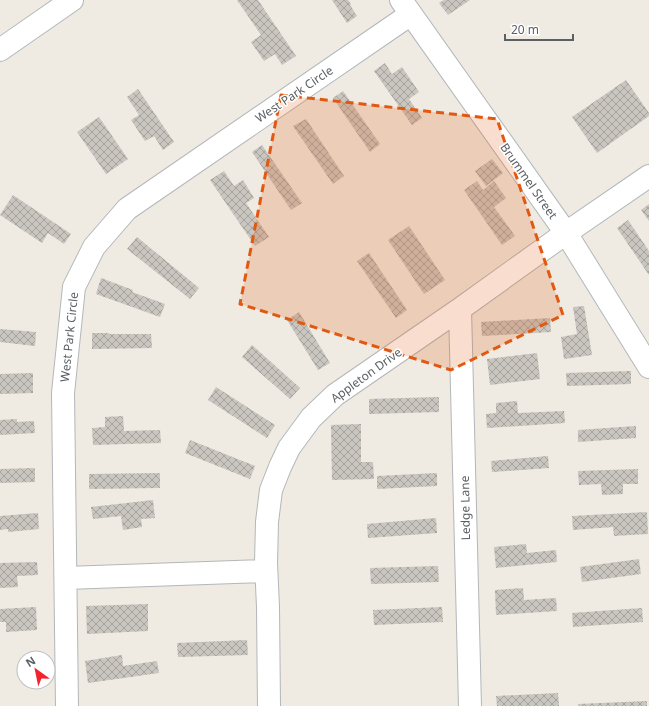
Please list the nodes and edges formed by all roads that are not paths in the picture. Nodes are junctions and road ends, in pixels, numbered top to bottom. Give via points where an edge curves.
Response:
1 (72, 0) edge
2 (406, 7) edge
3 (0, 50) edge
4 (649, 176) edge
5 (566, 233) junction
6 (460, 309) junction
7 (649, 367) edge
8 (266, 571) junction
9 (66, 578) junction
10 (67, 706) edge
11 (269, 706) edge
12 (470, 706) edge

1 - 3 street
2 - 5 street, Brummel Street
2 - 9 street, West Park Circle via 127,210 94,247 74,288 63,393
4 - 5 street, Appleton Drive
5 - 6 street, Appleton Drive
5 - 7 street, Brummel Street
6 - 8 street, Appleton Drive via 335,395 311,418 290,448 271,490 267,522
6 - 12 street, Ledge Lane
8 - 9 street
8 - 11 street, Appleton Drive
9 - 10 street, West Park Circle

